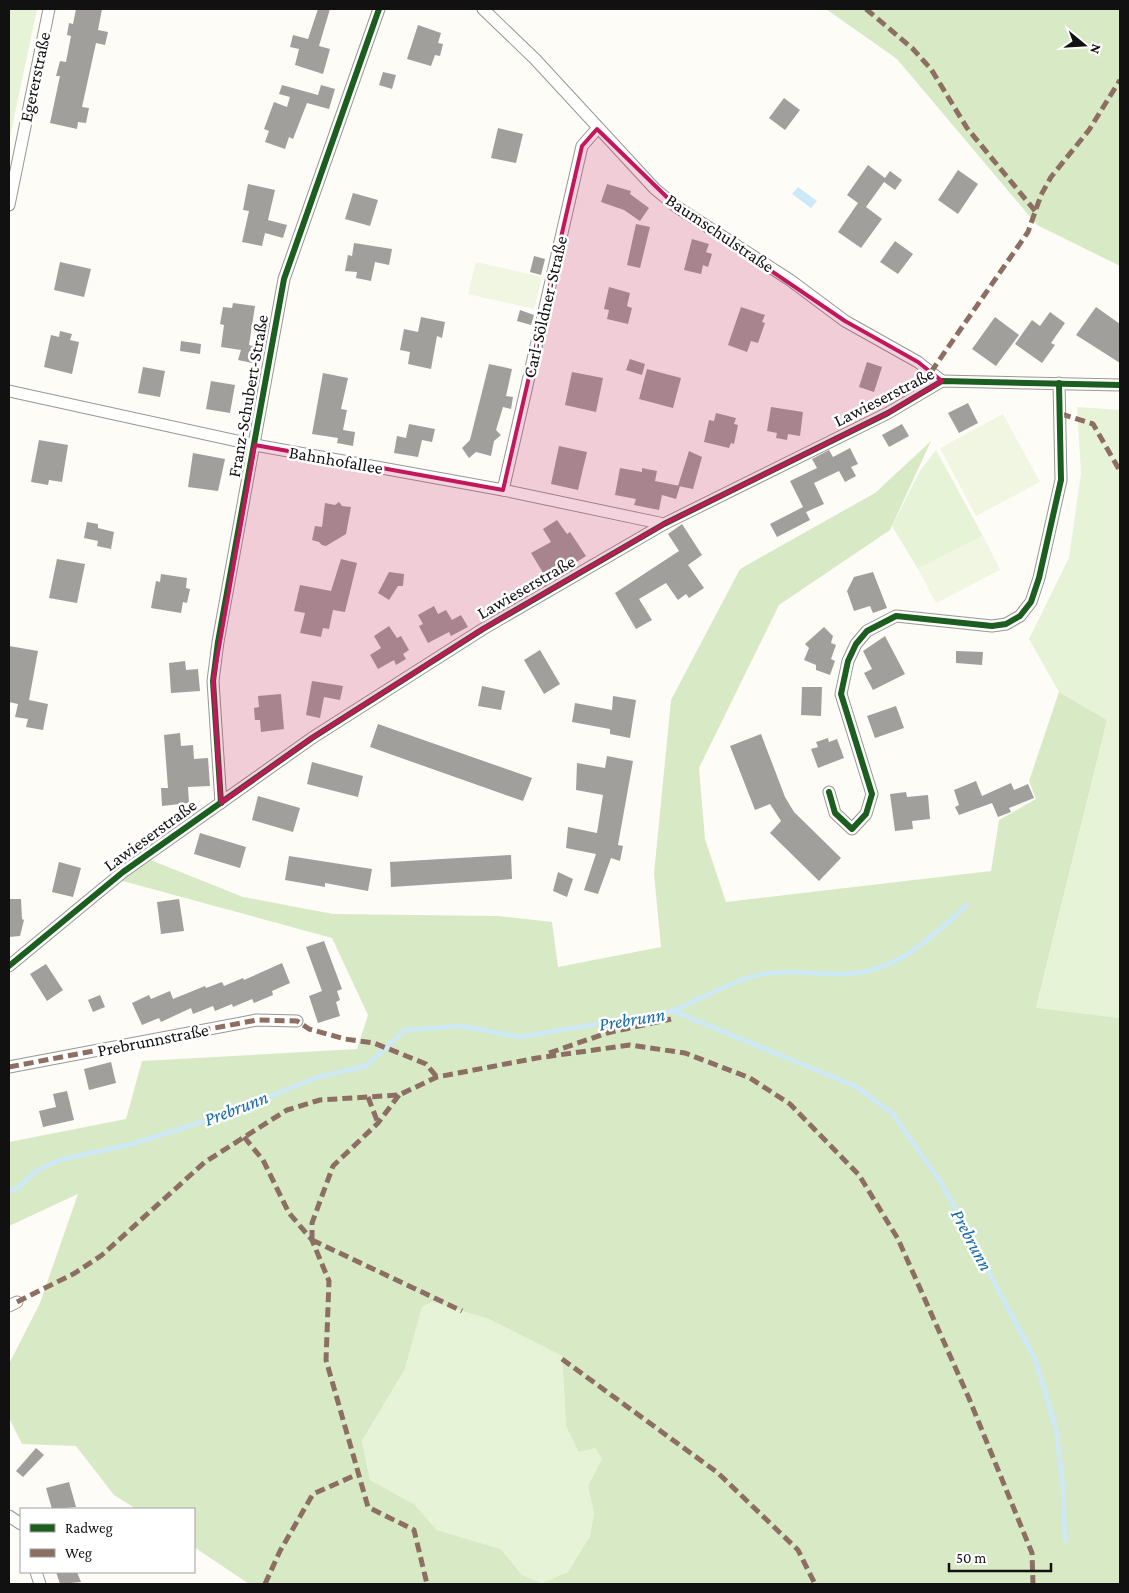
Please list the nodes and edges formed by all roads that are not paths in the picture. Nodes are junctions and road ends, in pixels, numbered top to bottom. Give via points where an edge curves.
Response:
1 (49, 9) edge
2 (379, 9) edge
3 (483, 9) edge
4 (597, 128) junction
5 (9, 205) edge
6 (942, 381) junction
7 (1059, 383) junction
8 (1120, 385) edge
9 (9, 391) edge
10 (255, 445) junction
11 (503, 490) junction
12 (664, 524) junction
13 (829, 792) dead end
14 (221, 803) junction
15 (9, 966) edge
16 (297, 1021) dead end
17 (9, 1067) edge
18 (9, 1516) edge
19 (20, 1523) edge

1 - 5 street, Egererstraße
2 - 10 street, Franz-Schubert-Straße via 284,279
3 - 4 street, Baumschulstraße via 535,59
4 - 6 street, Baumschulstraße via 655,189 677,207 790,280 845,321 918,362
4 - 11 street, Carl-Söldner-Straße via 582,146
6 - 7 street, Lawieserstraße
6 - 12 street, Lawieserstraße via 888,413
7 - 8 street, Lawieserstraße
7 - 13 street via 1061,480 1031,602 1020,616 1006,624 992,626 896,616 867,631 848,661 842,694 872,794 866,814 852,829 836,813
9 - 10 street, Bahnhofallee
10 - 11 street, Bahnhofallee
10 - 14 street, Franz-Schubert-Straße via 213,681
11 - 12 street, Bahnhofallee
12 - 14 street, Lawieserstraße via 483,629 312,738
14 - 15 street, Lawieserstraße via 123,872
16 - 17 street, Prebrunnstraße via 257,1020
18 - 19 street

